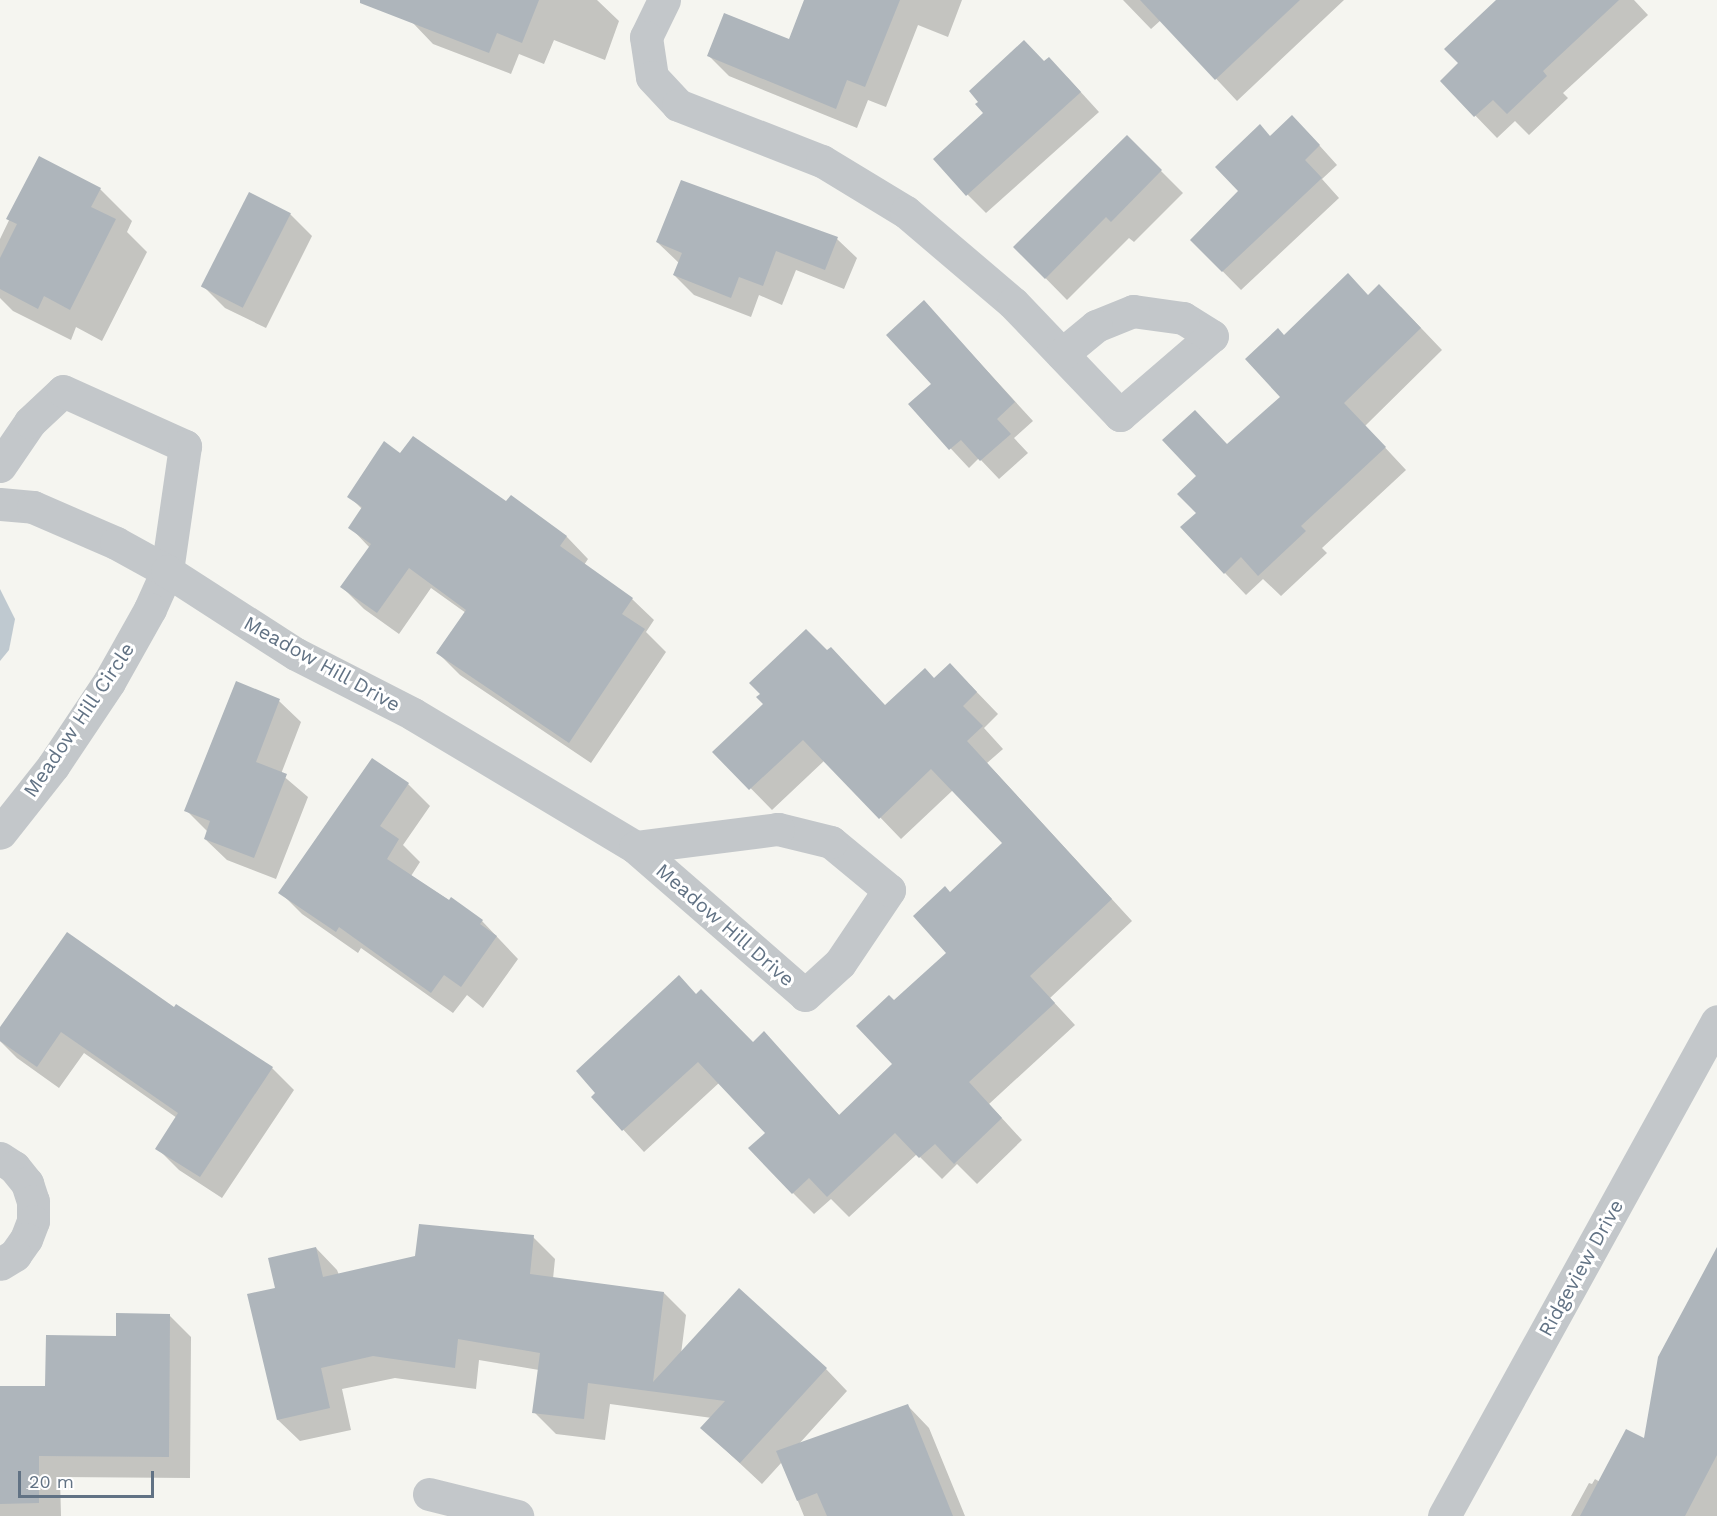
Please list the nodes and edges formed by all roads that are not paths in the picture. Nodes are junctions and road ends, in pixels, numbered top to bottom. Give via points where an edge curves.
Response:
1 (664, 0) edge
2 (1062, 354) dead end
3 (0, 466) edge
4 (0, 504) edge
5 (167, 571) junction
6 (0, 833) edge
7 (635, 847) junction
8 (1717, 1021) edge
9 (0, 1158) edge
10 (0, 1264) edge
11 (429, 1494) dead end
12 (517, 1516) edge
13 (1444, 1516) edge

1 - 2 street via 646,37 652,77 678,105 822,161 906,212 1013,303
3 - 5 street, Meadow Hill Circle via 30,422 63,391 185,446
4 - 5 street, Meadow Hill Drive via 33,507 116,543
5 - 6 street, Meadow Hill Circle via 109,682 53,766
5 - 7 street, Meadow Hill Drive via 296,654 413,714
7 - 7 street, Meadow Hill Drive via 805,995 840,963 889,890 831,842 778,829
8 - 13 street, Ridgeview Drive
9 - 10 street via 27,1183 33,1221 27,1239 15,1255
11 - 12 street

